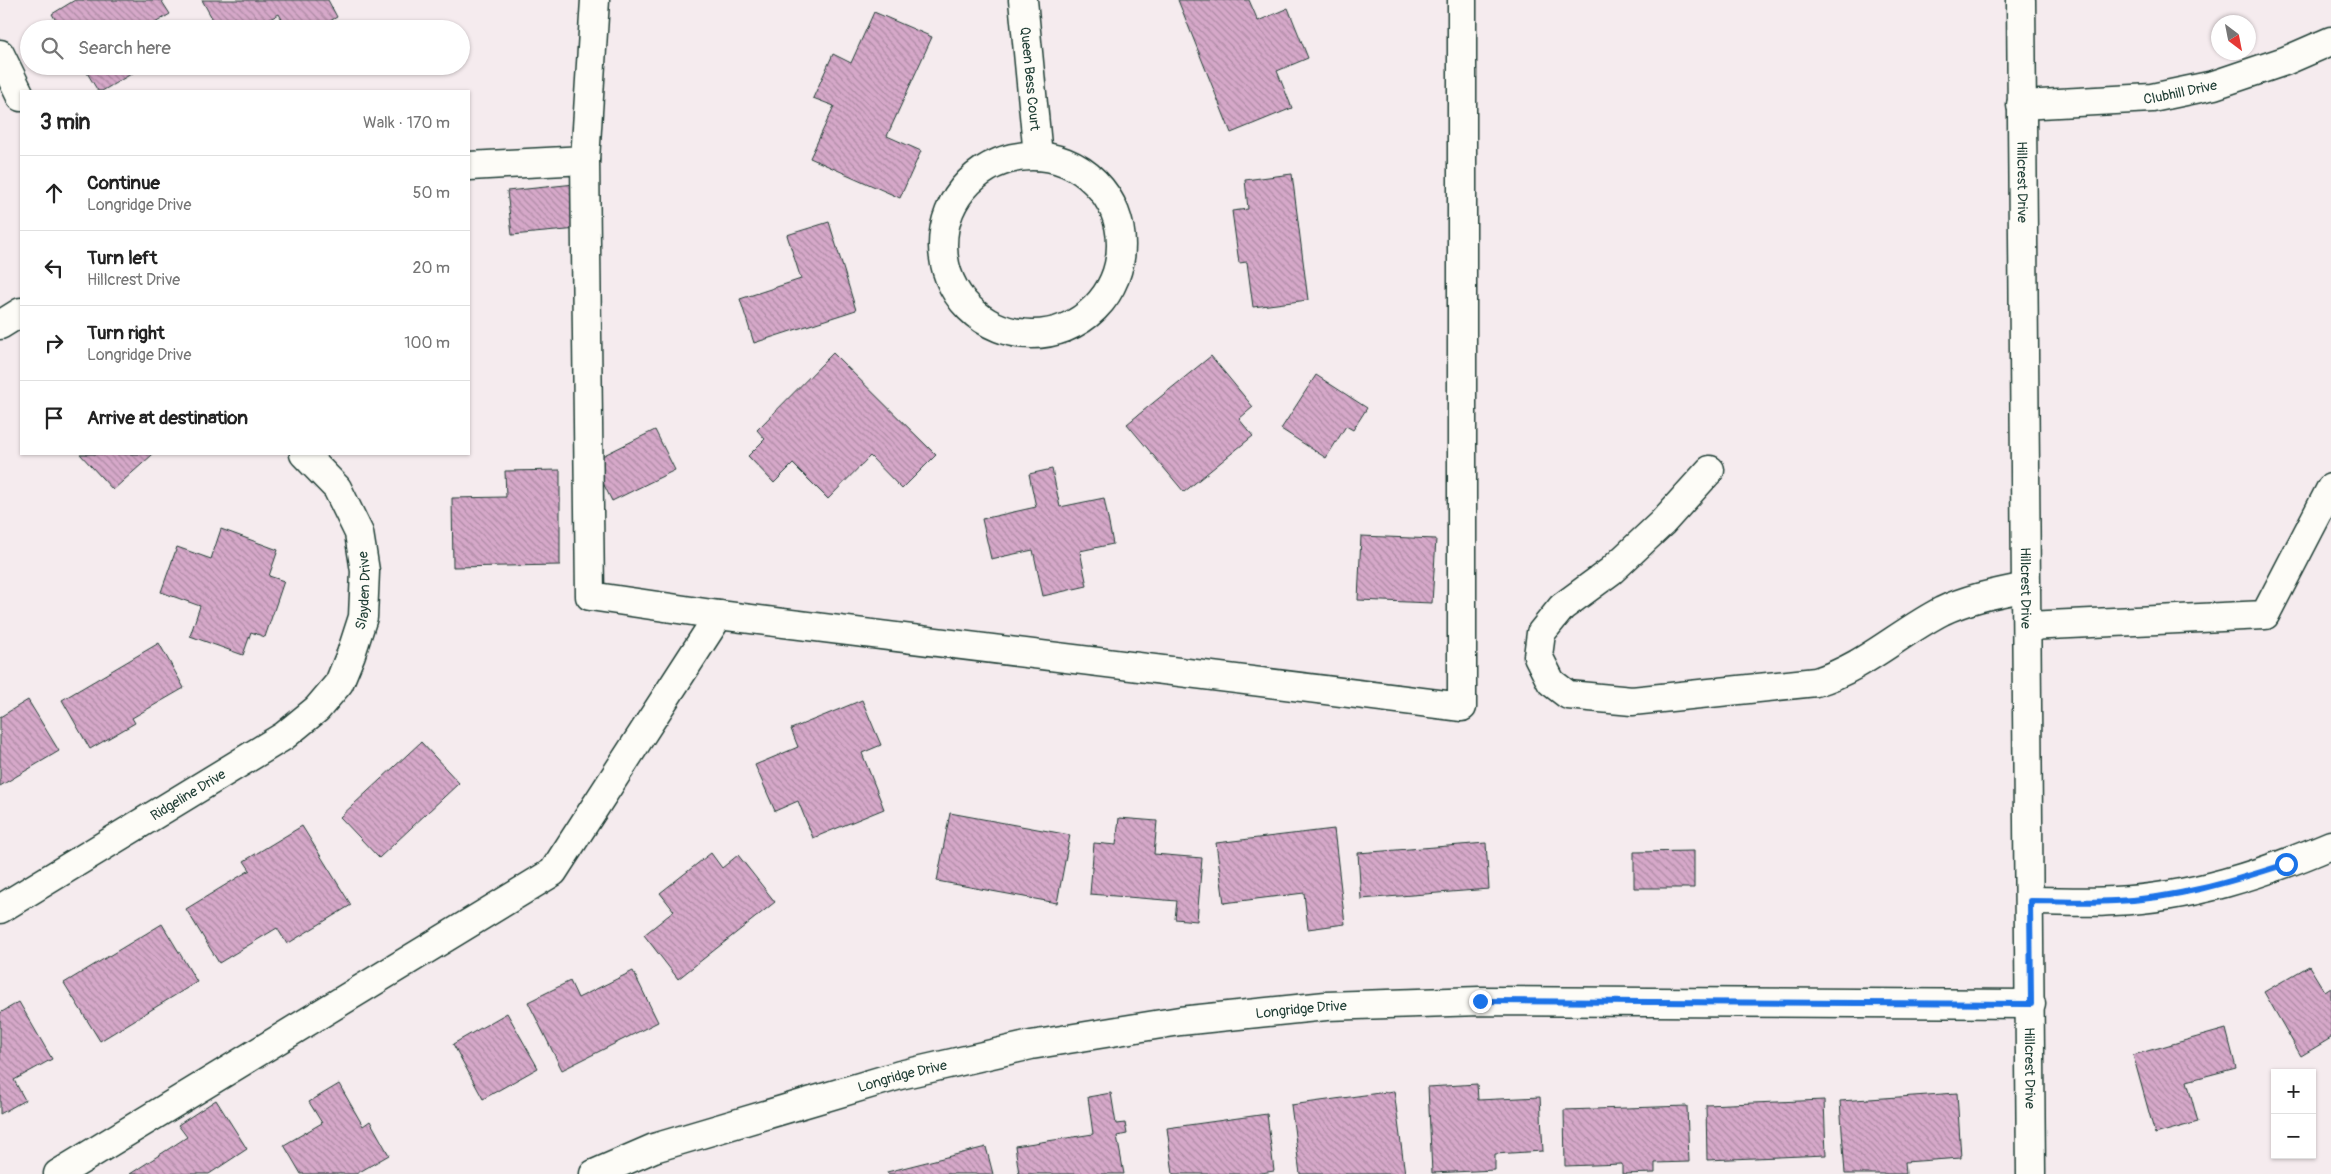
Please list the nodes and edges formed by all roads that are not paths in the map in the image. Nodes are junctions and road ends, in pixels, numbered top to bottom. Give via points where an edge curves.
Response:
1 (595, 0) edge
2 (1023, 0) edge
3 (1462, 0) edge
4 (2021, 0) edge
5 (2331, 41) edge
6 (0, 54) edge
7 (20, 96) edge
8 (2021, 105) junction
9 (1038, 156) junction
10 (585, 160) junction
11 (470, 166) edge
12 (20, 313) edge
13 (0, 325) edge
14 (305, 455) edge
15 (1710, 470) dead end
16 (2331, 488) edge
17 (2026, 587) junction
18 (719, 615) junction
19 (2027, 626) junction
20 (352, 654) joint
21 (2331, 845) edge
22 (2030, 901) junction
23 (0, 909) edge
24 (2031, 1004) junction
25 (58, 1174) edge
26 (594, 1174) edge
27 (2032, 1174) edge

1 - 10 street
2 - 9 street, Queen Bess Court
3 - 18 street via 1462,707
4 - 8 street, Hillcrest Drive
5 - 8 street, Clubhill Drive via 2285,61 2214,85 2161,96
6 - 7 street
8 - 17 street, Hillcrest Drive
9 - 9 street via 1017,156 994,163 970,181 958,193 944,227 942,257 957,294 974,314 998,328 1021,334 1056,331 1089,314 1116,278 1119,262 1120,230 1108,196 1093,180 1069,163
10 - 11 street
10 - 18 street via 590,596
12 - 13 street
14 - 20 street, Slayden Drive via 337,488 359,533 365,571 363,617
15 - 17 street via 1662,523 1611,571 1562,607 1541,633 1538,656 1551,682 1568,695 1632,701 1816,682 1839,675 1941,612 1972,599
16 - 19 street via 2265,615
17 - 19 street, Hillcrest Drive
18 - 25 street via 553,872
19 - 22 street, Hillcrest Drive
20 - 23 street, Ridgeline Drive via 339,683 316,709 284,736
21 - 22 street via 2225,884 2163,896 2115,902
22 - 24 street, Hillcrest Drive
24 - 26 street, Longridge Drive via 1480,1001 1326,1006 1180,1021 1031,1046 900,1075 654,1148
24 - 27 street, Hillcrest Drive

